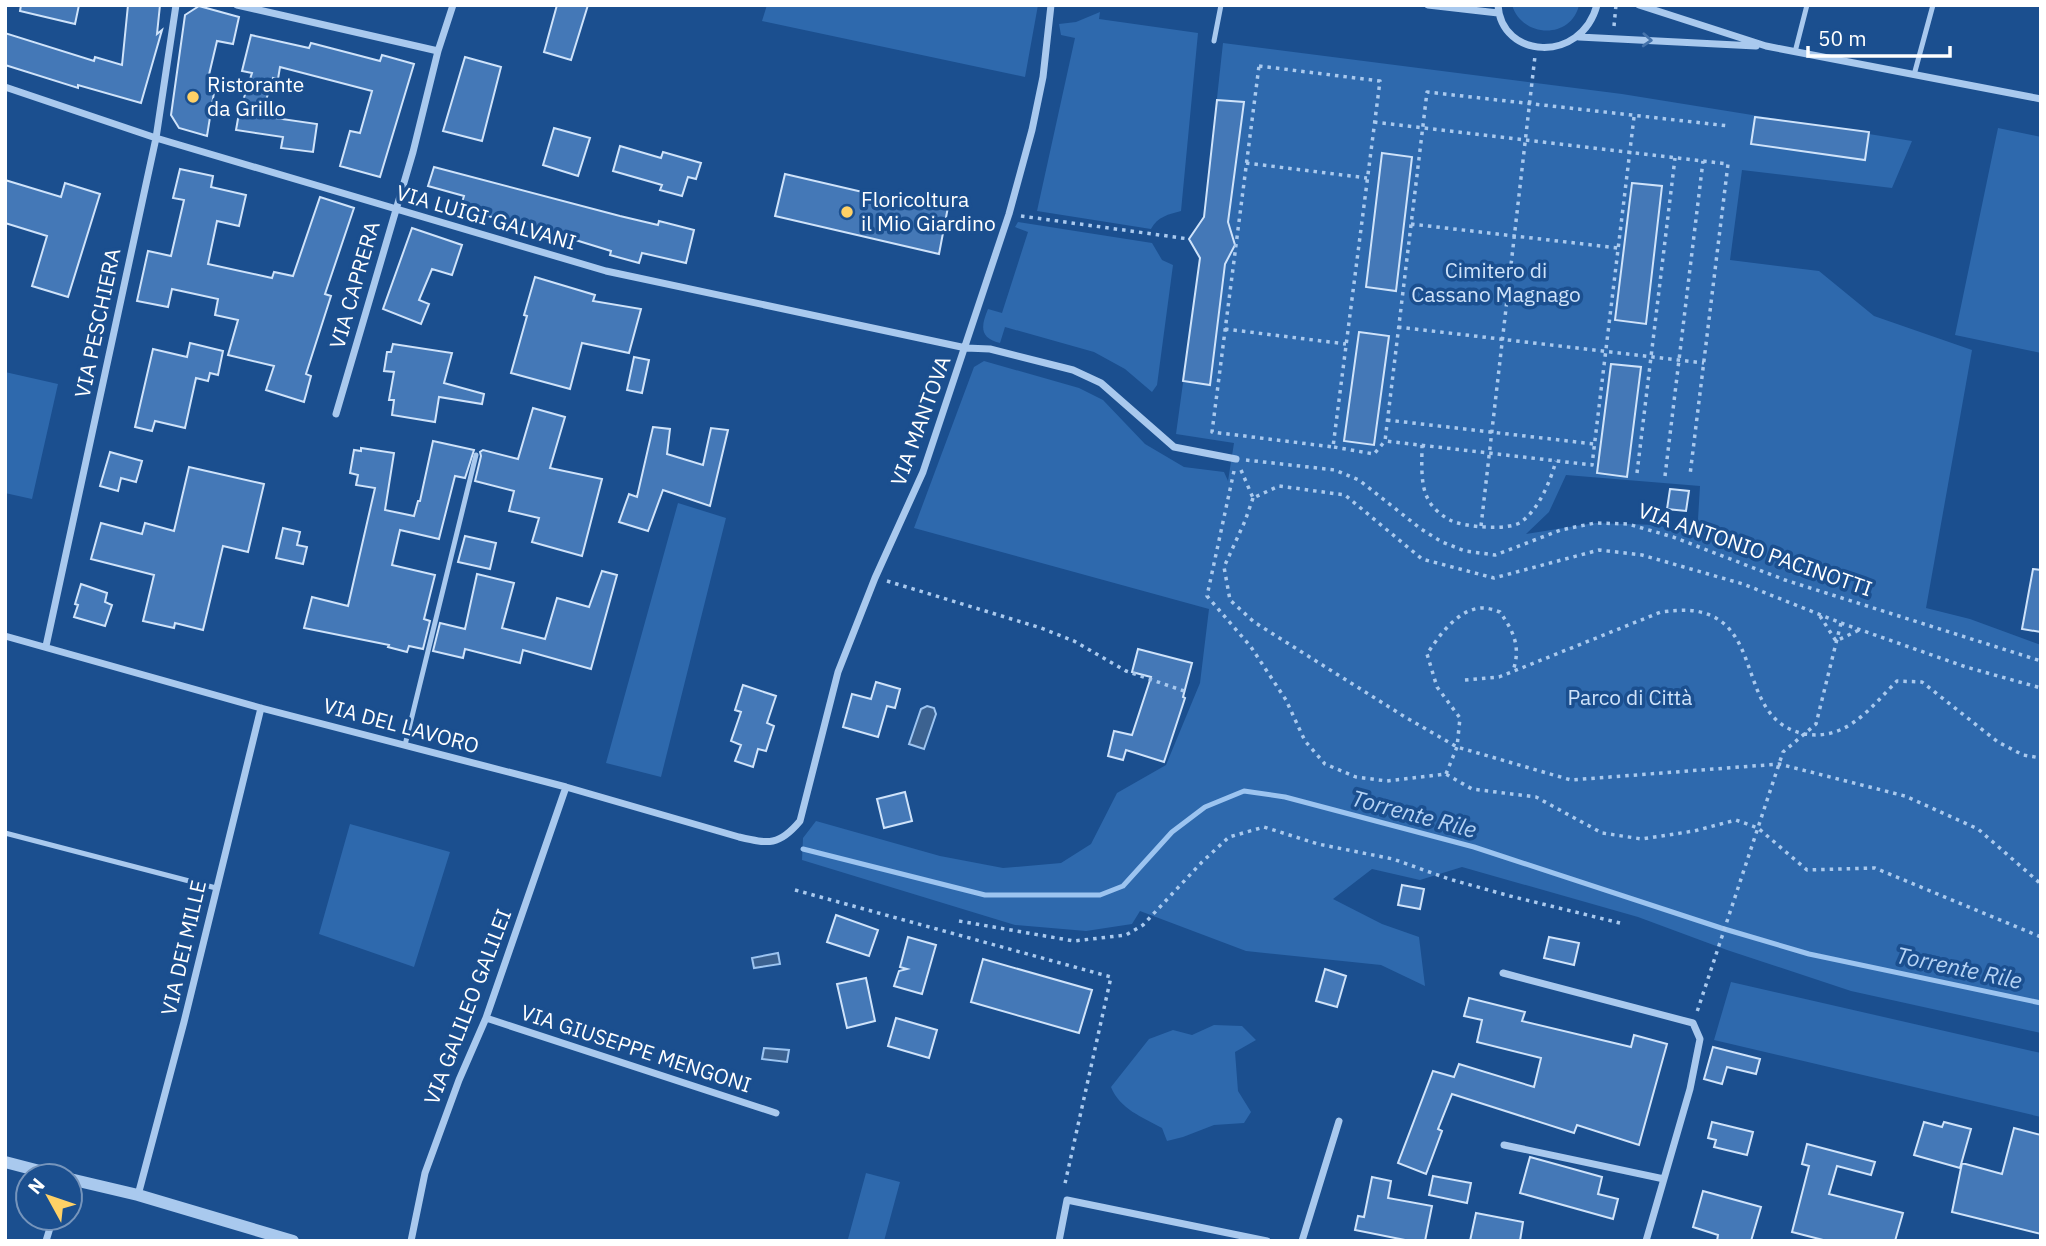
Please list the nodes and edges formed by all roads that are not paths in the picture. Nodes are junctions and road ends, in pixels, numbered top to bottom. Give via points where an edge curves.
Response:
1 (176, 5) edge
2 (237, 5) edge
3 (453, 5) edge
4 (1051, 5) edge
5 (1221, 5) edge
6 (1428, 5) edge
7 (1597, 5) edge
8 (1639, 5) edge
9 (1807, 5) edge
10 (1933, 5) edge
11 (1498, 9) edge
12 (1579, 37) junction
13 (1214, 41) dead end
14 (1766, 46) junction
15 (438, 51) junction
16 (1796, 52) junction
17 (1914, 75) junction
18 (5, 86) edge
19 (2041, 99) edge
20 (156, 138) junction
21 (396, 210) junction
22 (966, 348) junction
23 (336, 414) dead end
24 (476, 456) dead end
25 (1236, 459) road end
26 (5, 636) edge
27 (46, 646) junction
28 (261, 708) junction
29 (405, 745) junction
30 (566, 787) junction
31 (5, 832) edge
32 (788, 836) joint
33 (216, 888) junction
34 (1503, 973) dead end
35 (486, 1018) junction
36 (776, 1113) dead end
37 (1339, 1121) dead end
38 (1504, 1145) dead end
39 (1664, 1179) junction
40 (84, 1182) edge
41 (138, 1195) junction
42 (293, 1241) edge
43 (411, 1241) edge
44 (1059, 1241) edge
45 (1267, 1241) edge
46 (1302, 1241) edge
47 (1646, 1241) edge

1 - 20 street, VIA PESCHIERA
2 - 15 street
3 - 15 street, VIA CAPRERA
4 - 22 street, VIA MANTOVA via 1032,130
5 - 13 lane
6 - 11 street
7 - 12 street
8 - 14 street
9 - 16 lane
10 - 17 lane
11 - 12 street via 1504,25 1524,43 1550,48
12 -> 14 street
14 - 16 street
15 - 21 street, VIA CAPRERA
16 - 17 street
17 - 19 street
18 - 20 street, VIA LUIGI GALVANI
20 - 21 street, VIA LUIGI GALVANI
20 - 27 street, VIA PESCHIERA
21 - 22 street, VIA LUIGI GALVANI via 606,271
21 - 23 street, VIA CAPRERA
22 - 25 street via 990,349 1073,370 1101,383 1174,447
22 - 32 street, VIA MANTOVA via 923,472 838,672 800,821
24 - 29 lane
26 - 27 street, VIA DEL LAVORO
27 - 28 street, VIA DEL LAVORO
28 - 29 street, VIA DEL LAVORO
28 - 33 street, VIA DEI MILLE
29 - 30 street, VIA DEL LAVORO
30 - 32 street, VIA DEL LAVORO via 739,837 767,843
30 - 35 street, VIA GALILEO GALILEI
31 - 33 lane
33 - 41 street, VIA DEI MILLE
34 - 39 street via 1693,1023 1700,1039
35 - 36 street, VIA GIUSEPPE MENGONI
35 - 43 street, VIA GALILEO GALILEI via 425,1173
37 - 46 street
38 - 39 street
39 - 47 street
40 - 41 street
41 - 42 street
44 - 45 street via 1067,1200

